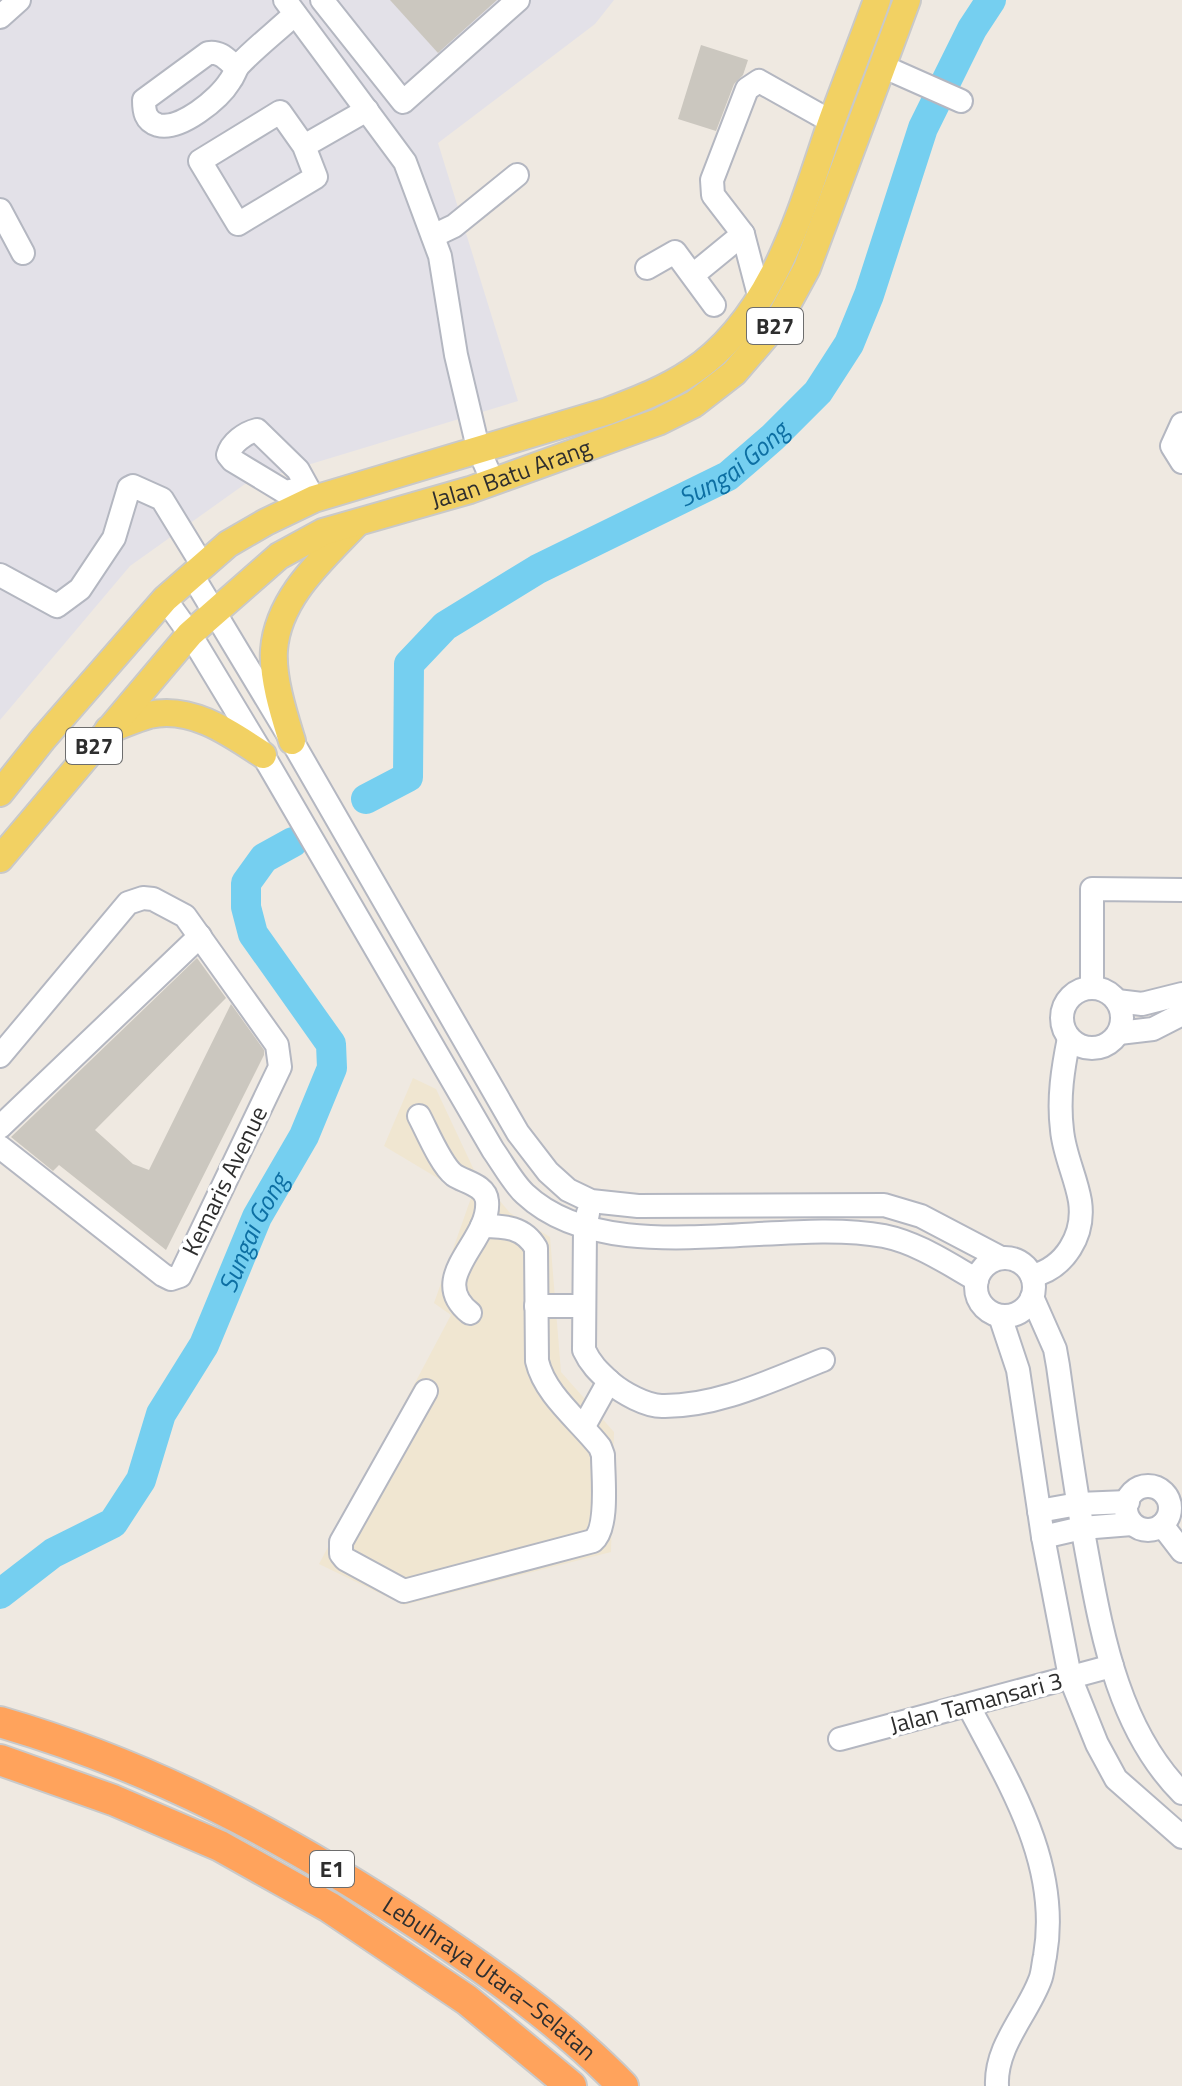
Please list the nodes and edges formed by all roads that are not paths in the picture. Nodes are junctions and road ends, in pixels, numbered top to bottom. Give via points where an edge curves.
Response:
1 (19, 0) edge
2 (322, 0) edge
3 (518, 0) edge
4 (877, 0) edge
5 (907, 0) edge
6 (290, 7) edge
7 (0, 17) edge
8 (882, 66) junction
9 (237, 68) dead end
10 (955, 98) dead end
11 (367, 110) junction
12 (832, 122) junction
13 (304, 146) junction
14 (517, 175) dead end
15 (0, 210) edge
16 (743, 234) junction
17 (433, 236) junction
18 (23, 253) dead end
19 (647, 268) dead end
20 (693, 275) junction
21 (760, 299) junction
22 (714, 305) dead end
23 (1182, 424) edge
24 (478, 448) junction
25 (1177, 454) edge
26 (493, 482) junction
27 (359, 520) junction
28 (197, 571) junction
29 (0, 575) edge
30 (165, 599) junction
31 (216, 612) junction
32 (190, 634) junction
33 (107, 730) junction
34 (292, 741) junction
35 (263, 755) junction
36 (0, 793) edge
37 (0, 859) edge
38 (1182, 890) edge
39 (200, 936) junction
40 (1092, 988) junction
41 (1182, 994) edge
42 (1117, 1001) junction
43 (1182, 1014) edge
44 (1119, 1033) junction
45 (1069, 1038) junction
46 (1095, 1049) junction
47 (0, 1056) edge
48 (1062, 1081) junction
49 (419, 1116) dead end
50 (0, 1127) edge
51 (0, 1147) edge
52 (591, 1201) junction
53 (482, 1226) junction
54 (585, 1228) junction
55 (1001, 1258) junction
56 (977, 1280) junction
57 (1032, 1286) junction
58 (536, 1306) junction
59 (583, 1306) junction
60 (470, 1313) dead end
61 (1000, 1316) junction
62 (823, 1360) dead end
63 (609, 1381) junction
64 (426, 1391) dead end
65 (584, 1426) junction
66 (1078, 1504) junction
67 (1039, 1511) junction
68 (1130, 1513) junction
69 (1171, 1522) edge
70 (1082, 1528) junction
71 (1043, 1537) junction
72 (1182, 1551) edge
73 (1112, 1666) junction
74 (1070, 1677) junction
75 (968, 1705) junction
76 (0, 1722) edge
77 (840, 1739) dead end
78 (0, 1760) edge
79 (1182, 1793) edge
80 (1182, 1837) edge
81 (571, 2086) edge
82 (623, 2086) edge
83 (997, 2086) edge

1 - 7 street
2 - 3 street via 403,102
4 - 12 main road, Jalan Batu Arang / B27
5 - 8 main road, Jalan Batu Arang / B27
6 - 9 street
6 - 11 street
8 - 10 street
8 - 26 main road, Jalan Batu Arang / B27 via 807,268 777,323 734,373 694,404 658,422
11 - 13 street
11 - 17 street via 405,162
12 - 16 street via 759,81 747,89 712,180 713,195
12 - 21 main road, Jalan Batu Arang / B27 via 795,229
13 - 13 street via 280,112 200,161 238,224 316,177
14 - 17 street via 454,226
15 - 18 street
16 - 20 street
16 - 21 street
17 - 24 street
19 - 20 street via 675,252
20 - 22 street
21 - 24 main road, Jalan Batu Arang / B27 via 728,341 693,372 655,393
23 - 25 street
24 - 26 street
24 - 28 main road, Jalan Batu Arang / B27 via 310,494 228,544
26 - 27 main road, Jalan Batu Arang / B27
27 - 31 main road, Jalan Batu Arang / B27 via 279,556
27 - 34 main road via 286,605 274,650 279,696
28 - 29 street via 162,499 133,486 114,538 80,589 57,606
28 - 30 main road, Jalan Batu Arang / B27
28 - 31 street
30 - 32 street
30 - 36 main road, Jalan Batu Arang / B27
31 - 32 main road, Jalan Batu Arang / B27
31 - 34 street
32 - 33 main road, Jalan Batu Arang / B27
32 - 35 street
33 - 35 main road via 152,714 188,714 235,735
33 - 37 main road, Jalan Batu Arang / B27
34 - 52 street via 518,1133 548,1172
35 - 54 street via 493,1150 525,1194
38 - 40 street via 1092,889
39 - 47 street, Kemaris Avenue via 185,916 153,899 128,903
39 - 50 street
39 - 51 street, Kemaris Avenue via 277,1045 280,1067 180,1276 163,1275
40 - 42 street
40 - 45 street via 1067,1001 1062,1020
41 - 42 street via 1142,1004
42 - 44 street via 1122,1016
43 - 44 street via 1153,1029
44 - 46 street
45 - 46 street
45 - 48 street
46 - 48 street
48 - 57 street via 1062,1132 1080,1201 1080,1225 1063,1260
49 - 53 street via 451,1173 485,1195
52 - 54 street
52 - 55 street via 638,1206 884,1205 921,1216
53 - 58 street via 507,1226 530,1236 536,1248
53 - 60 street via 455,1275 454,1294
54 - 56 street via 635,1237 842,1232 882,1236 912,1244
54 - 59 street
55 - 56 street via 986,1265
55 - 57 street via 1019,1262
56 - 61 street via 984,1307
57 - 61 street via 1023,1310
57 - 66 street via 1055,1349
58 - 59 street
58 - 65 street via 540,1375
59 - 63 street via 584,1350
61 - 67 street via 1018,1370
62 - 63 street via 716,1398 658,1407
63 - 65 street
64 - 65 street via 340,1548 345,1559 404,1591 600,1536 603,1455
66 - 67 street
66 - 68 street
66 - 70 street
67 - 71 street
68 - 69 street via 1150,1530
68 - 69 street via 1136,1490 1157,1488 1168,1499
68 - 70 street
69 - 72 street
70 - 71 street
70 - 73 street
71 - 74 street
73 - 74 street, Jalan Tamansari 3
73 - 79 street via 1140,1735
74 - 75 street, Jalan Tamansari 3
74 - 80 street via 1116,1779
75 - 77 street, Jalan Tamansari 3
75 - 83 street via 1037,1845 1048,1893 1049,1935 1040,1979 1001,2055
76 - 82 highway, Lebuhraya Utara–Selatan / E1 via 116,1761 234,1814 341,1874 485,1969 590,2052
78 - 81 highway, Lebuhraya Utara–Selatan / E1 via 220,1846 329,1907 467,2000

